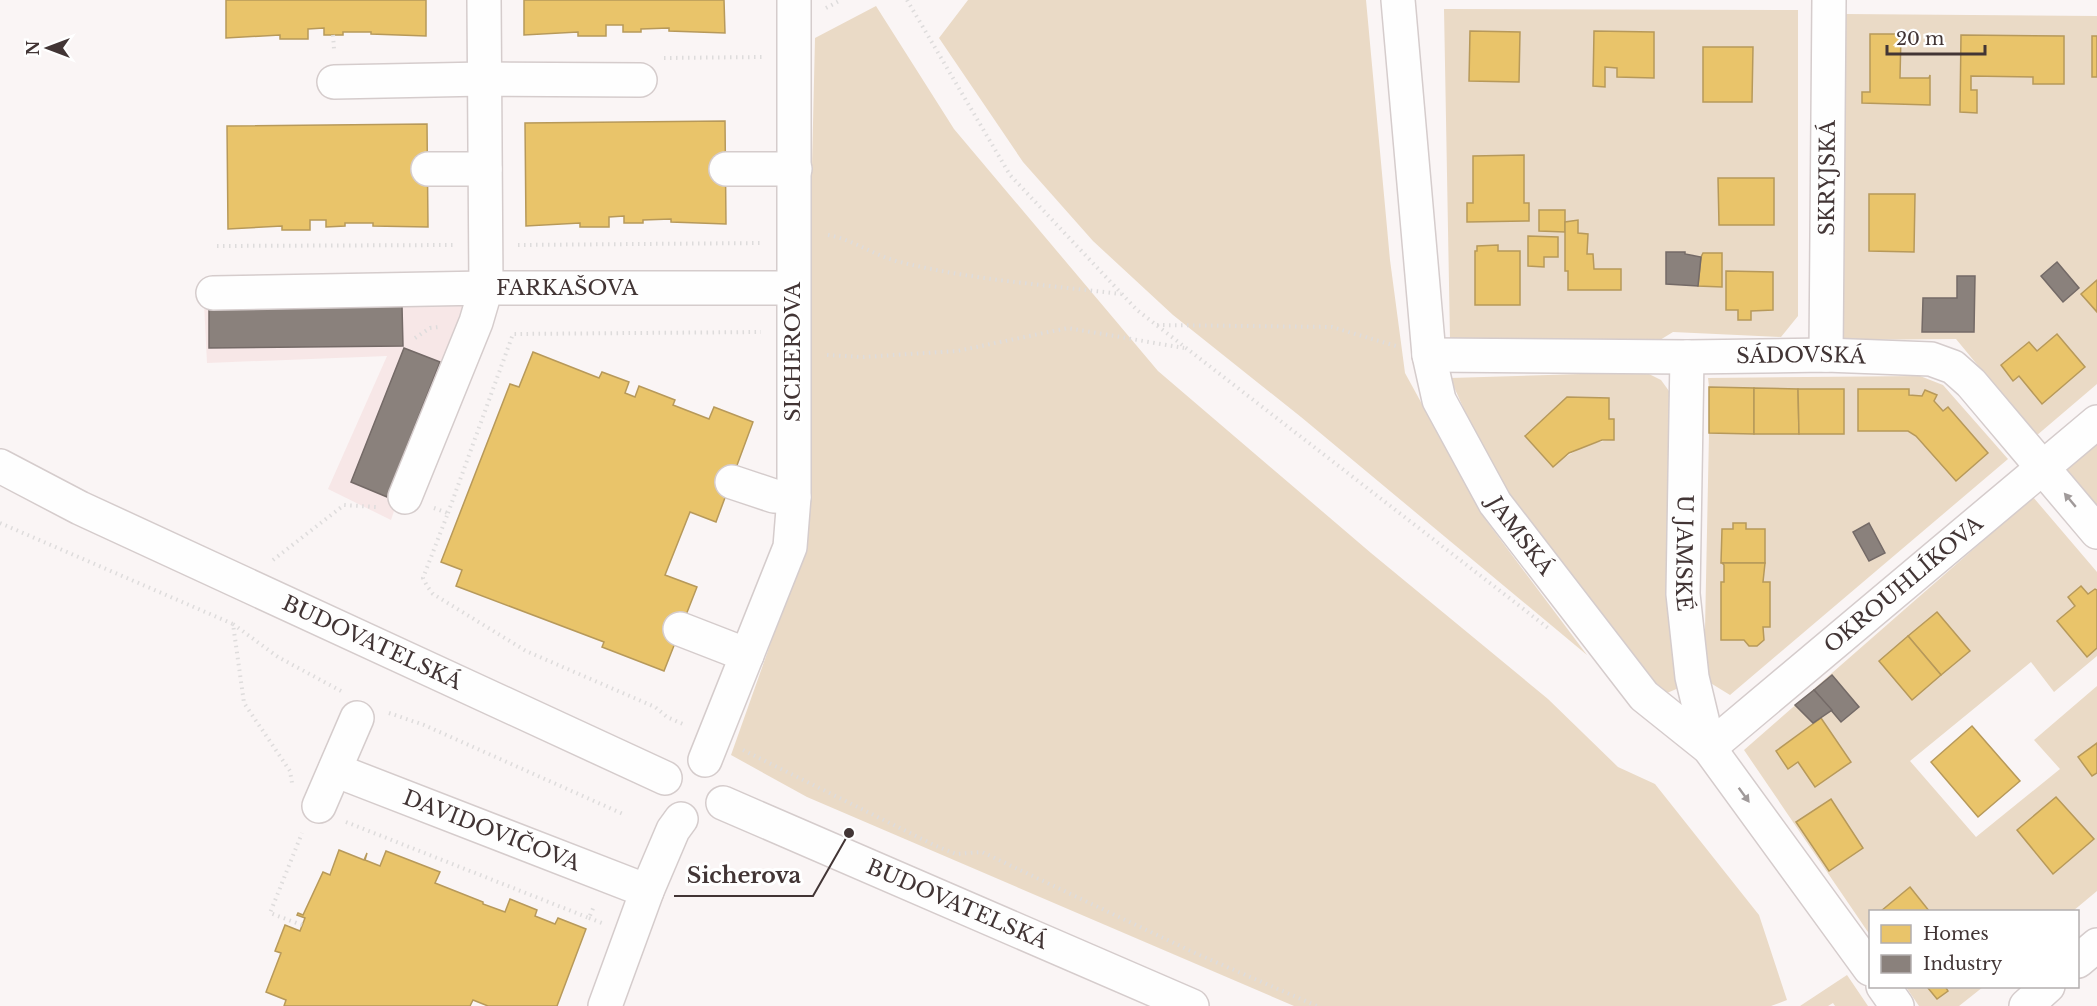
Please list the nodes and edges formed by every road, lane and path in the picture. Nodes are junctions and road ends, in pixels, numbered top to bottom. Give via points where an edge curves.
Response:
1 (484, 0) edge
2 (794, 0) edge
3 (907, 0) edge
4 (1398, 0) edge
5 (1829, 0) edge
6 (794, 56) junction
7 (484, 79) junction
8 (640, 80) joint
9 (334, 82) dead end
10 (428, 169) dead end
11 (485, 169) junction
12 (795, 169) junction
13 (726, 170) dead end
14 (794, 230) junction
15 (486, 288) junction
16 (793, 288) junction
17 (213, 293) dead end
18 (1123, 294) junction
19 (1157, 325) junction
20 (766, 332) dead end
21 (1187, 349) junction
22 (794, 353) junction
23 (1429, 355) junction
24 (1826, 355) junction
25 (1686, 357) junction
26 (2097, 422) edge
27 (0, 466) edge
28 (2043, 468) junction
29 (0, 478) edge
30 (732, 482) dead end
31 (405, 497) junction
32 (794, 497) junction
33 (80, 508) junction
34 (448, 513) junction
35 (0, 523) edge
36 (2097, 532) edge
37 (270, 562) dead end
38 (233, 624) junction
39 (680, 629) dead end
40 (1557, 634) dead end
41 (747, 656) junction
42 (362, 708) junction
43 (688, 726) dead end
44 (1709, 748) junction
45 (741, 749) dead end
46 (705, 760) junction
47 (335, 770) junction
48 (665, 778) junction
49 (723, 803) junction
50 (314, 812) junction
51 (623, 814) dead end
52 (681, 819) junction
53 (647, 891) junction
54 (596, 899) dead end
55 (302, 925) dead end
56 (2097, 945) edge
57 (2079, 961) edge
58 (1869, 968) edge
59 (1884, 988) edge
60 (2047, 988) edge
61 (604, 1006) edge
62 (1192, 1006) edge
63 (1317, 1006) edge
64 (1897, 1006) edge
65 (2026, 1006) edge

1 - 7 street, FARKAŠOVA
2 - 6 street, SICHEROVA
3 - 18 path via 1010,175
4 - 23 street, JAMSKÁ
5 - 24 street, SKRYJSKÁ
6 - 8 path via 643,59
6 - 12 street, SICHEROVA
7 - 8 street
7 - 9 street
7 - 11 street, FARKAŠOVA
10 - 11 street
11 - 15 street, FARKAŠOVA
12 - 13 street
12 - 14 street, SICHEROVA
14 - 16 street, SICHEROVA
14 - 18 path via 844,238 896,262 946,273
15 - 16 street, FARKAŠOVA
15 - 17 street
15 - 31 street
16 - 22 street, SICHEROVA
18 - 19 path
19 - 21 path
19 - 23 path via 1332,327
20 - 34 path via 513,334
21 - 22 path via 1068,328 957,351 863,357
21 - 40 path
22 - 32 street, SICHEROVA
23 - 25 street, SÁDOVSKÁ
23 - 44 street, JAMSKÁ via 1439,400 1495,503 1644,696
24 - 25 street, SÁDOVSKÁ
24 - 28 street, SÁDOVSKÁ via 1931,358 1953,367
25 - 44 street, U JAMSKÉ via 1683,594 1692,677
26 - 28 street, OKROUHLÍKOVA
27 - 33 street, BUDOVATELSKÁ
36 -> 28 street, SÁDOVSKÁ
28 - 44 street, OKROUHLÍKOVA
29 - 33 street, BUDOVATELSKÁ
30 - 32 street via 774,496
31 - 34 path
31 - 37 path via 391,508 344,505
32 - 41 street, SICHEROVA via 790,547
33 - 48 street, BUDOVATELSKÁ
34 - 43 path via 423,578 433,594 526,651 655,707
35 - 38 path
38 - 42 path via 278,657
38 - 50 path via 244,703
39 - 41 street
41 - 46 street, SICHEROVA
42 - 47 street
42 - 51 path via 424,725
44 -> 58 street, JAMSKÁ
45 - 63 path via 956,854 982,852 1194,953
46 - 48 street via 677,763
46 - 49 street via 721,773 726,793
47 - 50 street
47 - 53 street, DAVIDOVIČOVA
48 - 52 street via 664,797
49 - 52 street via 710,818
49 - 62 street, BUDOVATELSKÁ
50 - 54 path via 589,918
50 - 55 path via 270,912
52 - 53 street
53 - 61 street
56 - 57 street
59 - 64 street
60 - 65 street

